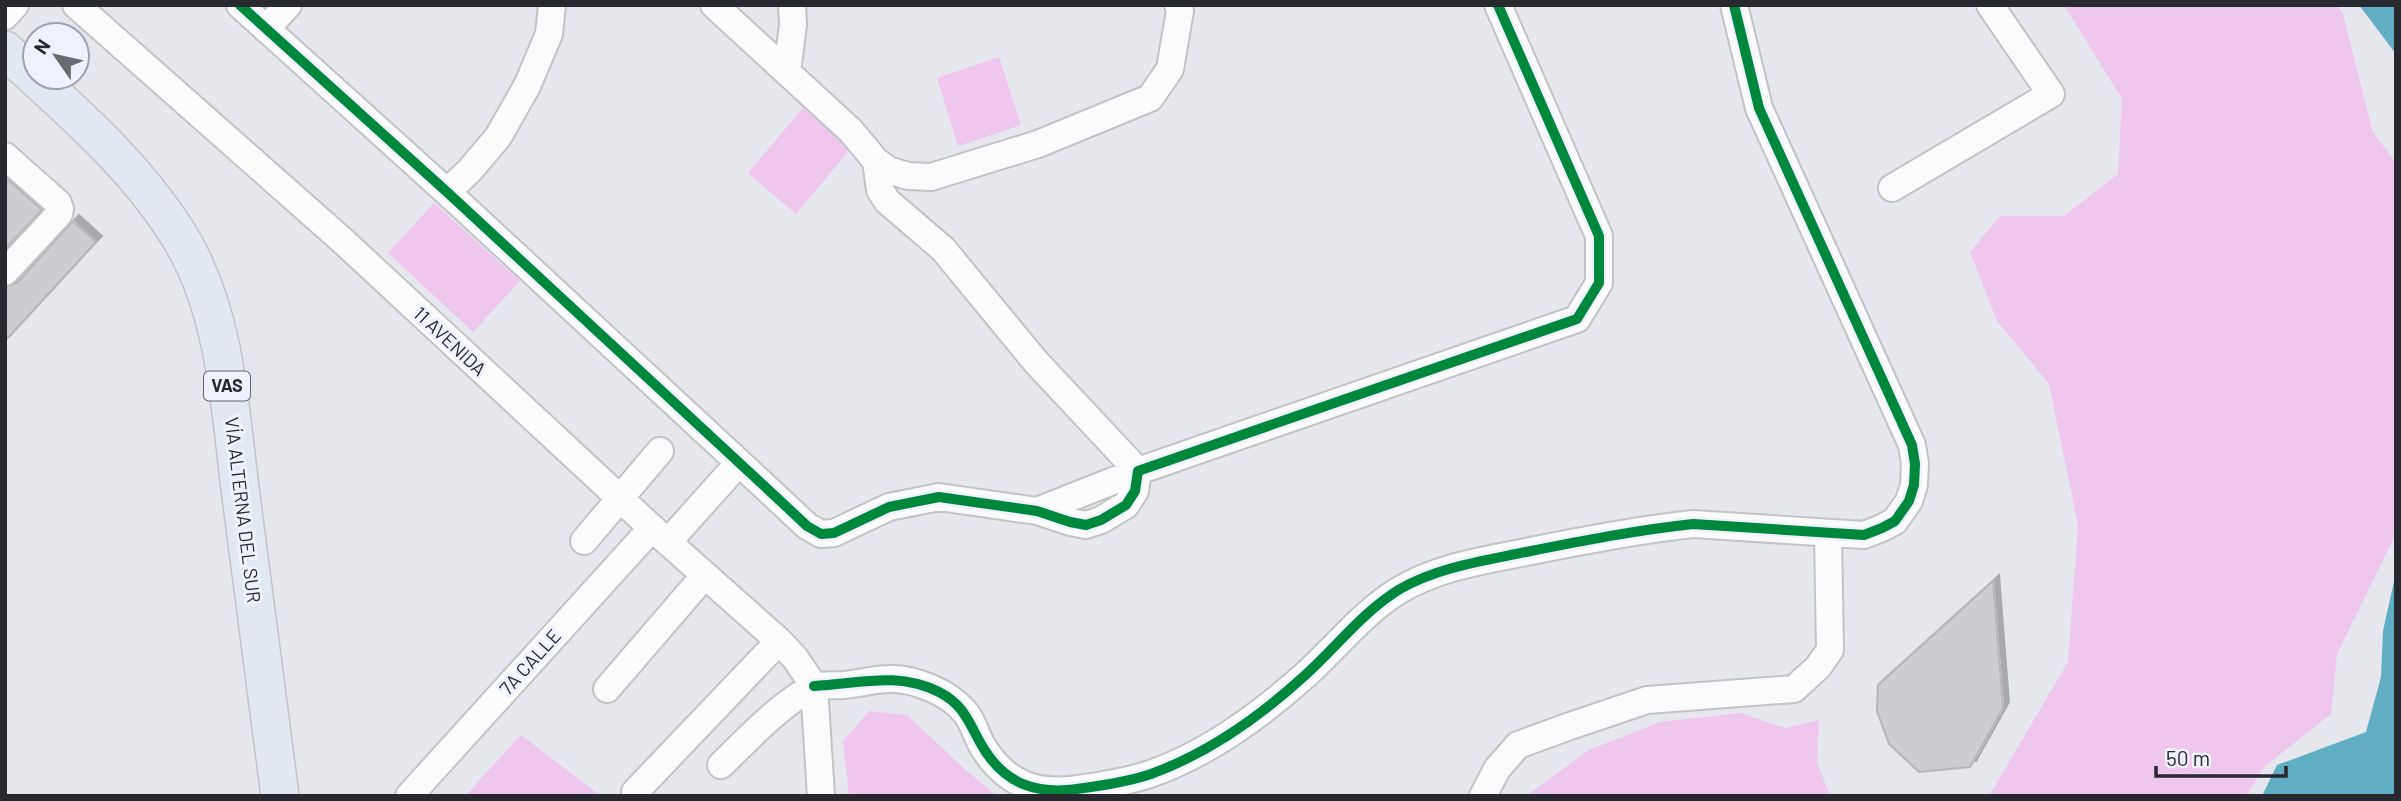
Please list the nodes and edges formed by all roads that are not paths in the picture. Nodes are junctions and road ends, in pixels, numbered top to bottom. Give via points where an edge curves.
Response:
1 (15, 5) edge
2 (76, 5) edge
3 (240, 5) edge
4 (288, 5) edge
5 (552, 5) edge
6 (714, 5) edge
7 (792, 5) edge
8 (1178, 5) edge
9 (1498, 5) edge
10 (1734, 5) edge
11 (1990, 5) edge
12 (5, 16) edge
13 (5, 25) edge
14 (266, 29) junction
15 (21, 39) edge
16 (5, 50) edge
17 (788, 72) junction
18 (77, 91) edge
19 (5, 156) edge
20 (876, 161) junction
21 (1892, 188) dead end
22 (447, 192) junction
23 (5, 272) edge
24 (660, 451) dead end
25 (1138, 471) junction
26 (728, 475) dead end
27 (620, 497) junction
28 (1829, 533) junction
29 (660, 535) junction
30 (584, 541) dead end
31 (705, 575) junction
32 (779, 641) junction
33 (814, 687) junction
34 (607, 689) dead end
35 (721, 765) dead end
36 (815, 790) edge
37 (635, 792) dead end
38 (280, 796) edge
39 (298, 796) edge
40 (409, 796) edge
41 (1483, 796) edge

1 - 12 street
2 - 27 street, 11 AVENIDA via 343,241
3 - 14 street
4 - 14 street
5 - 22 street via 549,34 527,86 498,137
6 - 17 street
7 - 17 street
8 - 20 street via 1170,69 1150,98 1038,144 931,177 887,170
9 - 25 street via 1600,236 1599,284 1577,319
10 - 28 street via 1759,108 1912,445 1914,485 1895,521 1864,535
11 - 21 street via 2051,94
13 - 15 highway
14 - 22 street
16 - 38 highway, VÍA ALTERNA DEL SUR / VAS via 98,135 141,183 166,216 200,277 222,353
17 - 20 street
18 - 39 highway, VÍA ALTERNA DEL SUR / VAS via 152,162 181,197 201,231 238,323
19 - 23 street via 60,209
20 - 25 street via 880,190 887,201 943,249 1036,362
22 - 25 street via 807,526 821,534 834,533 889,506 939,497 1037,511 1086,525 1126,505 1135,491
24 - 27 street
26 - 29 street, 7A CALLE
27 - 29 street, 11 AVENIDA
27 - 30 street
28 - 33 street via 1681,525 1455,566 1424,576 1381,602 1303,678 1226,736 1150,774 1080,789 1037,788 1011,780 990,758 966,712 924,686 888,679
28 - 41 street via 1830,650 1794,689 1647,700 1596,717 1518,745 1497,769
29 - 31 street, 11 AVENIDA
29 - 40 street, 7A CALLE
31 - 32 street, 11 AVENIDA
31 - 34 street
32 - 33 street, 11 AVENIDA
32 - 37 street
33 - 35 street via 778,710
33 - 36 street

